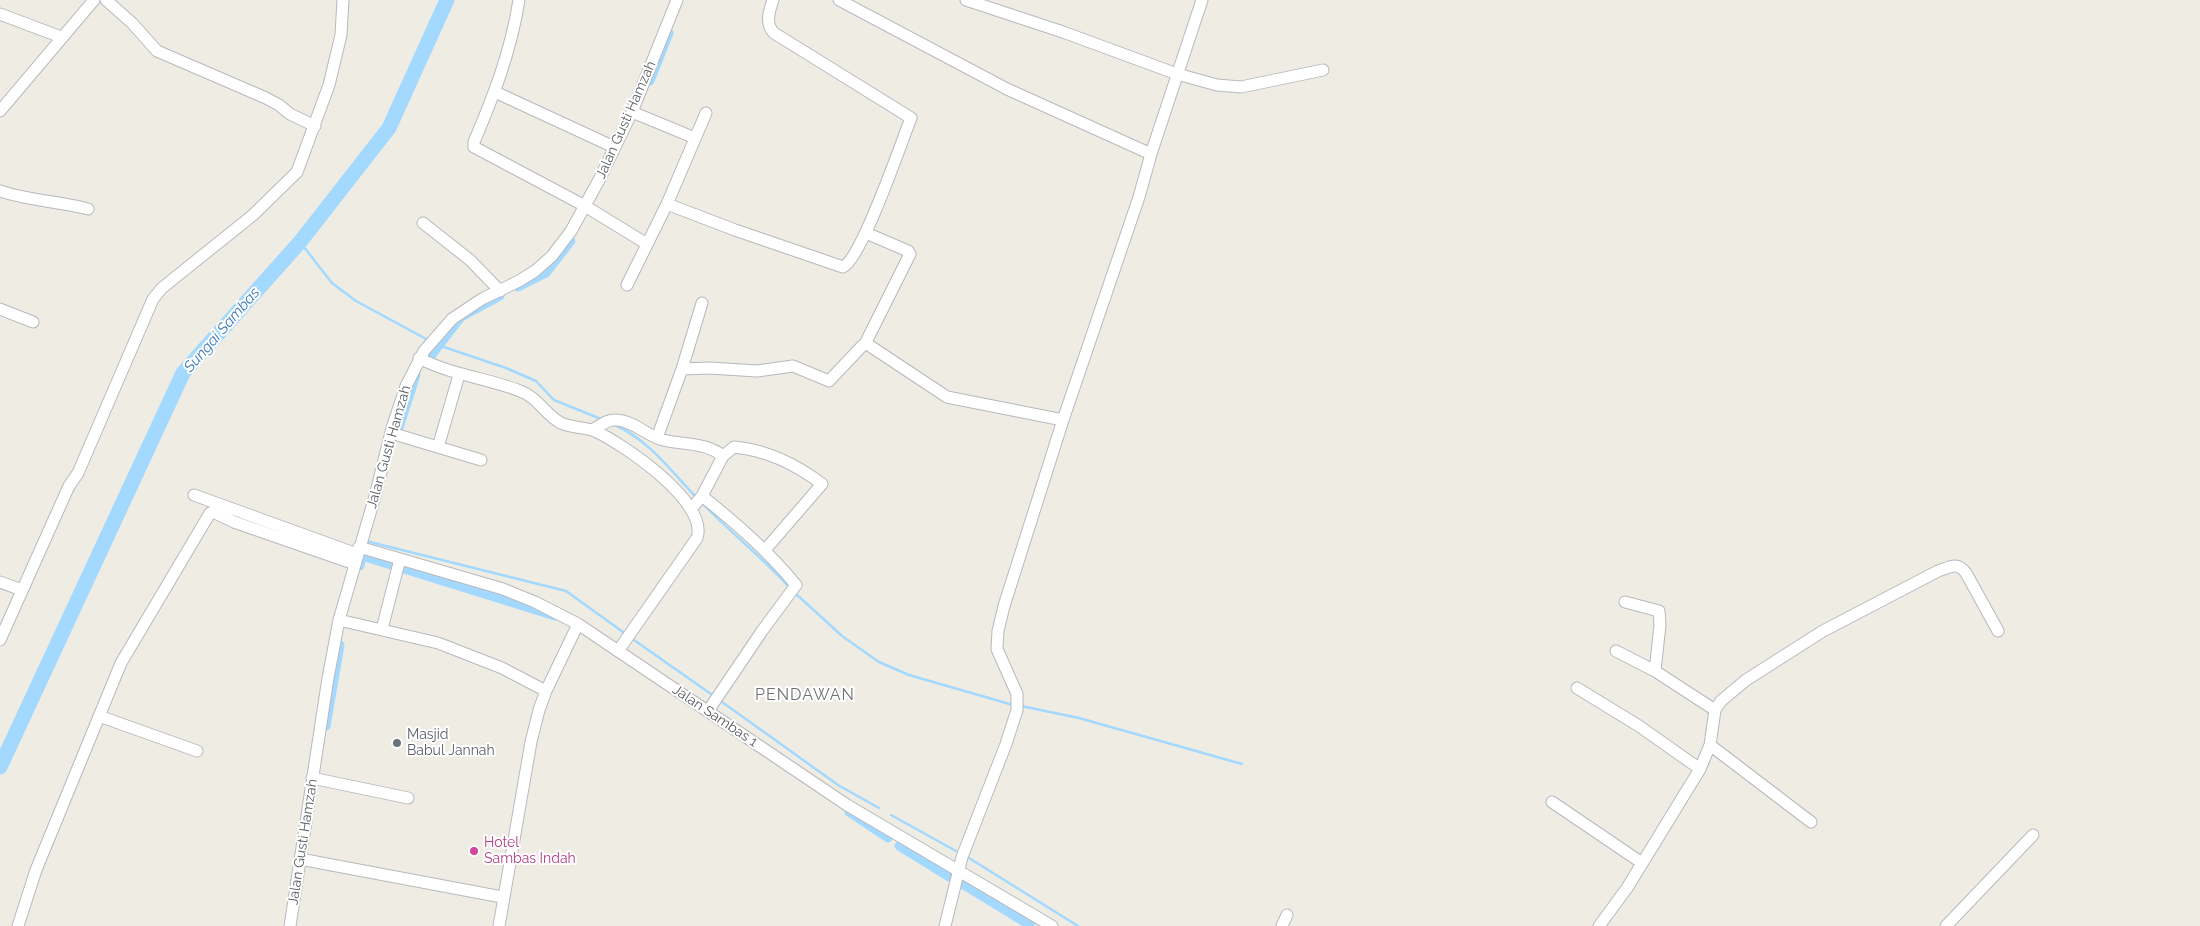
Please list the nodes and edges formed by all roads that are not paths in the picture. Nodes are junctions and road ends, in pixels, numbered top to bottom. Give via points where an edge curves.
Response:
1 (94, 0) edge
2 (106, 0) edge
3 (343, 0) edge
4 (519, 0) edge
5 (677, 0) edge
6 (772, 0) edge
7 (839, 0) edge
8 (966, 0) edge
9 (1202, 0) edge
10 (0, 14) edge
11 (60, 37) junction
12 (1323, 70) dead end
13 (1177, 74) junction
14 (0, 92) edge
15 (495, 92) junction
16 (11, 97) junction
17 (0, 111) edge
18 (632, 112) junction
19 (706, 114) dead end
20 (315, 126) junction
21 (695, 138) junction
22 (614, 147) junction
23 (1151, 154) junction
24 (0, 191) edge
25 (667, 204) junction
26 (585, 206) junction
27 (88, 210) dead end
28 (423, 223) dead end
29 (866, 233) junction
30 (648, 244) junction
31 (627, 285) dead end
32 (500, 291) junction
33 (702, 303) dead end
34 (0, 309) edge
35 (33, 322) dead end
36 (864, 344) junction
37 (422, 355) junction
38 (682, 369) junction
39 (460, 374) junction
40 (1063, 420) junction
41 (596, 428) junction
42 (391, 433) junction
43 (657, 438) junction
44 (438, 447) junction
45 (723, 456) junction
46 (481, 460) dead end
47 (194, 495) dead end
48 (697, 503) junction
49 (765, 550) junction
50 (357, 555) junction
51 (400, 559) junction
52 (0, 582) edge
53 (22, 590) junction
54 (1624, 602) dead end
55 (339, 620) junction
56 (578, 624) junction
57 (382, 629) junction
58 (1998, 631) dead end
59 (0, 640) edge
60 (618, 651) junction
61 (1616, 651) dead end
62 (1655, 671) junction
63 (1577, 688) dead end
64 (546, 691) junction
65 (1715, 710) junction
66 (708, 711) junction
67 (99, 716) junction
68 (1710, 745) junction
69 (197, 751) dead end
70 (1700, 770) junction
71 (312, 778) junction
72 (408, 798) dead end
73 (1552, 802) dead end
74 (1811, 822) dead end
75 (2033, 835) dead end
76 (300, 859) junction
77 (1642, 863) junction
78 (958, 872) junction
79 (502, 897) junction
80 (1287, 915) dead end
81 (18, 926) edge
82 (290, 926) edge
83 (499, 926) edge
84 (946, 926) edge
85 (1052, 926) edge
86 (1282, 926) edge
87 (1599, 926) edge
88 (1946, 926) edge

1 - 11 street
2 - 20 street via 157,51 266,98
3 - 20 street via 339,44
4 - 15 street via 511,45
5 - 18 street, Jalan Gusti Hamzah
6 - 29 street via 768,20 774,32 911,118
7 - 23 street via 1007,89
8 - 13 street
9 - 13 street
10 - 11 street
11 - 16 street
12 - 13 street via 1241,87 1217,85
13 - 23 street
14 - 16 street
15 - 22 street
15 - 26 street via 474,147
16 - 17 street
18 - 21 street
18 - 22 street, Jalan Gusti Hamzah
19 - 21 street
20 - 53 street via 297,172 258,210 162,288 153,299 78,473 69,486
21 - 25 street
22 - 26 street, Jalan Gusti Hamzah
23 - 40 street
24 - 27 street
25 - 29 street via 842,267 851,260
25 - 30 street
26 - 30 street
26 - 32 street, Jalan Gusti Hamzah via 552,256 535,271
28 - 32 street via 470,260
29 - 36 street via 910,254
30 - 31 street
32 - 37 street, Jalan Gusti Hamzah via 452,319
33 - 38 street
34 - 35 street
36 - 38 street via 829,381 793,366 757,371
36 - 40 street via 947,397
37 - 39 street
37 - 42 street, Jalan Gusti Hamzah via 406,386
38 - 43 street
39 - 41 street via 522,391 562,423
39 - 44 street
40 - 78 street via 998,631 997,649 1017,694 1018,706
41 - 43 street via 609,420 622,420
41 - 48 street via 652,467 675,490
42 - 44 street
42 - 50 street, Jalan Gusti Hamzah
43 - 45 street via 710,448
44 - 46 street
45 - 48 street
45 - 49 street via 734,447 764,454 798,467 822,484
47 - 50 street
48 - 49 street via 744,530
48 - 60 street via 697,538
49 - 66 street via 796,585
50 - 51 street, Jalan Sambas 1
50 - 55 street, Jalan Gusti Hamzah
50 - 67 street via 234,522 212,512 136,635
51 - 56 street, Jalan Sambas 1 via 503,589
51 - 57 street
52 - 53 street
53 - 59 street
54 - 62 street via 1659,611
55 - 57 street
55 - 71 street, Jalan Gusti Hamzah
56 - 60 street, Jalan Sambas 1
56 - 64 street
57 - 64 street via 438,643 502,668
58 - 65 street via 1962,567 1954,565 1823,632 1746,680
60 - 66 street, Jalan Sambas 1
61 - 62 street
62 - 65 street
63 - 70 street via 1639,726
64 - 79 street via 531,742
65 - 68 street
66 - 78 street, Jalan Sambas 1 via 847,805
67 - 69 street
67 - 81 street via 36,870
68 - 70 street
68 - 74 street
70 - 77 street
71 - 72 street
71 - 76 street, Jalan Gusti Hamzah
73 - 77 street
75 - 88 street
76 - 79 street
76 - 82 street, Jalan Gusti Hamzah
77 - 87 street
78 - 84 street
78 - 85 street, Jalan Sambas 1
79 - 83 street
80 - 86 street

